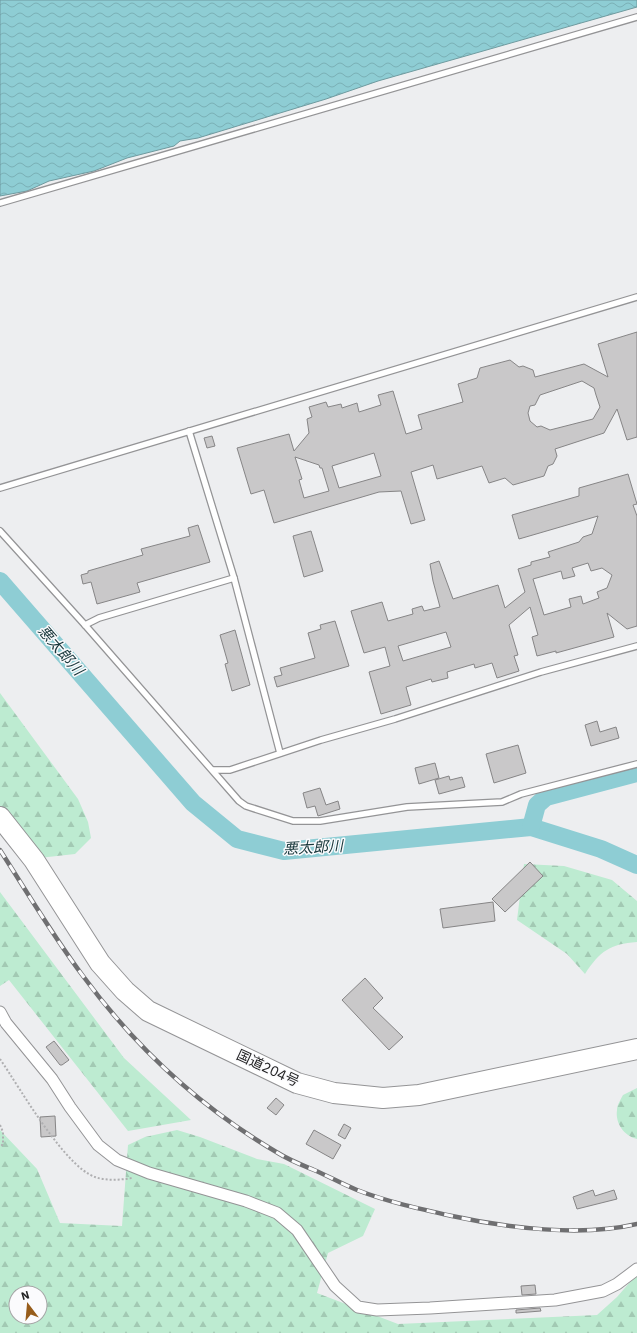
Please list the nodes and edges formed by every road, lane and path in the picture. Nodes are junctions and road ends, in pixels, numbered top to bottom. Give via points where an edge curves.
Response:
1 (637, 17) edge
2 (0, 204) edge
3 (637, 298) edge
4 (189, 431) junction
5 (0, 488) edge
6 (0, 531) edge
7 (234, 578) junction
8 (85, 625) junction
9 (637, 646) edge
10 (280, 753) junction
11 (637, 764) edge
12 (213, 770) junction
13 (0, 817) edge
14 (0, 1012) edge
15 (637, 1049) edge
16 (0, 1059) edge
17 (0, 1125) edge
18 (0, 1148) edge
19 (151, 1174) junction
20 (637, 1269) edge

1 - 2 lane
3 - 4 lane
4 - 5 lane
4 - 7 lane
6 - 8 lane
7 - 8 lane via 99,618
7 - 10 lane
8 - 12 lane
9 - 10 lane via 541,672
10 - 12 lane via 230,770
11 - 12 lane via 521,794 502,802 407,807 320,821 293,821 246,806
13 - 15 highway, 国道204号 via 34,860 100,963 125,991 148,1011 298,1083 334,1093 383,1098 419,1095
14 - 19 street via 6,1023 52,1079 98,1145 117,1160
16 - 19 path via 60,1149 78,1166 95,1177 121,1180
17 - 18 path via 3,1144
19 - 20 street via 246,1201 277,1213 297,1230 335,1286 358,1307 377,1310 555,1300 603,1291

